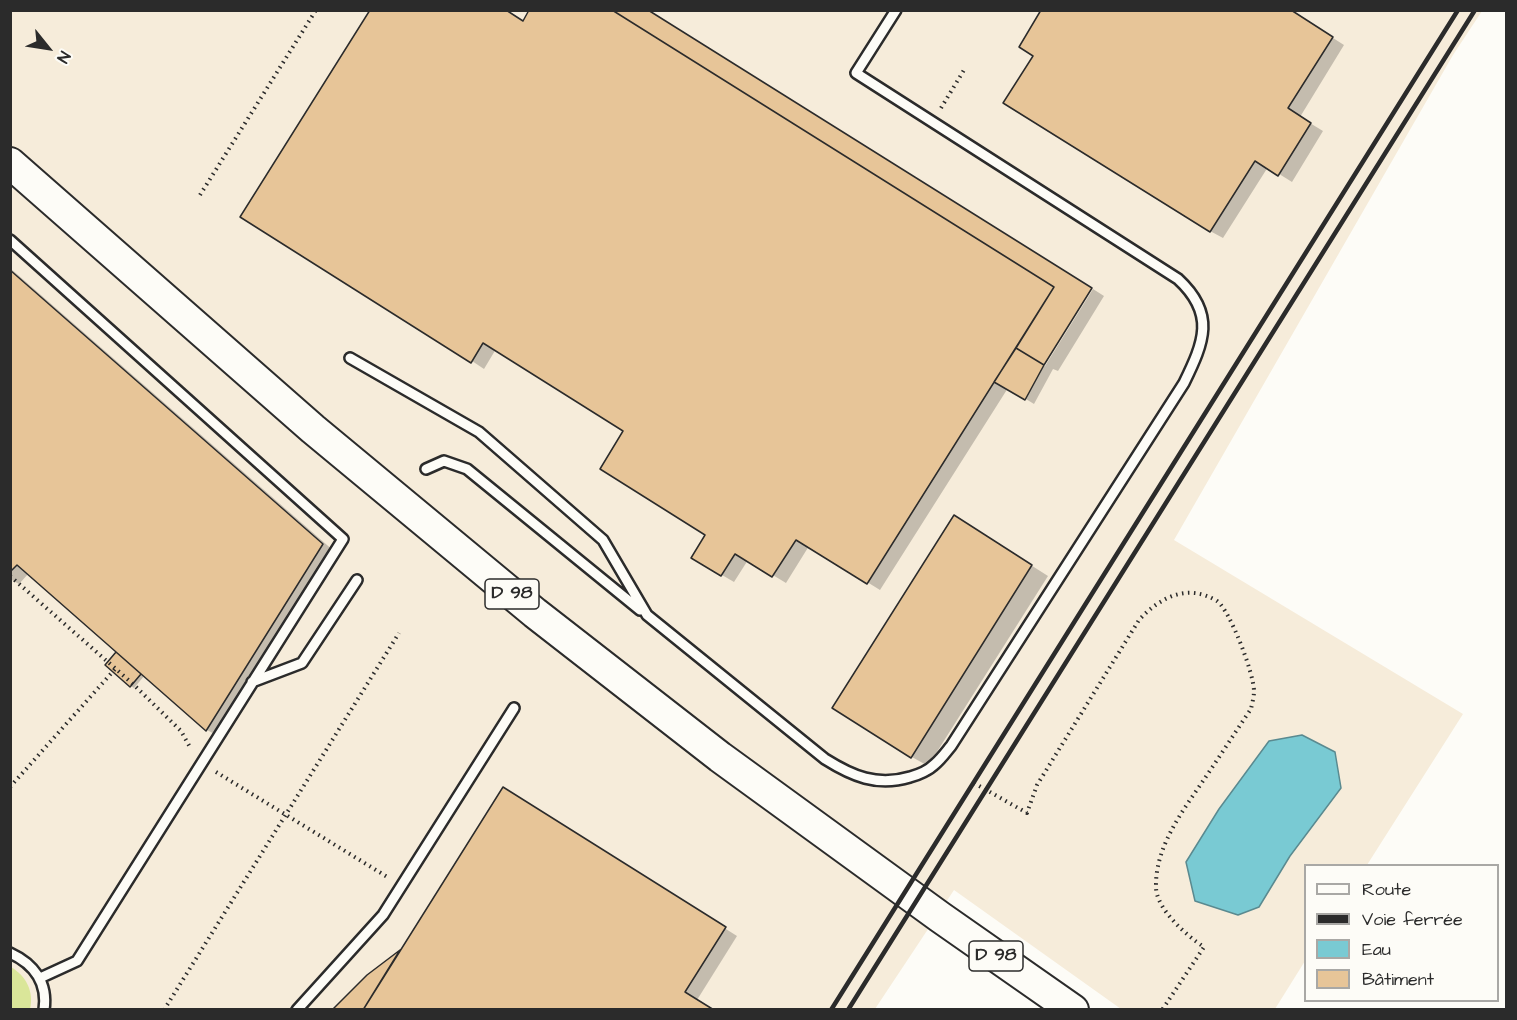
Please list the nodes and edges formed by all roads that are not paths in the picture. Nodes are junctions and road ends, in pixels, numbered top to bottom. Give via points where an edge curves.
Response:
1 (896, 10) edge
2 (10, 163) edge
3 (10, 177) edge
4 (40, 190) junction
5 (10, 240) edge
6 (350, 358) dead end
7 (426, 469) dead end
8 (357, 580) dead end
9 (647, 615) junction
10 (252, 682) junction
11 (514, 708) dead end
12 (10, 953) edge
13 (40, 978) junction
14 (44, 1010) edge
15 (297, 1010) edge
16 (1073, 1010) edge

1 - 9 lane via 856,73 1178,279 1199,305 1204,335 1199,352 1184,383 951,746 935,765 916,776 884,782 848,773 825,759
2 - 4 main road, D 98
3 - 4 lane
4 - 16 main road, D 98 via 314,429 535,613 720,757
5 - 10 lane via 343,539
6 - 9 lane via 479,432 603,540
7 - 9 lane via 444,461 467,469
8 - 10 lane via 302,663
10 - 13 lane via 76,961
11 - 15 lane via 383,915
12 - 13 lane via 33,967
13 - 14 lane

